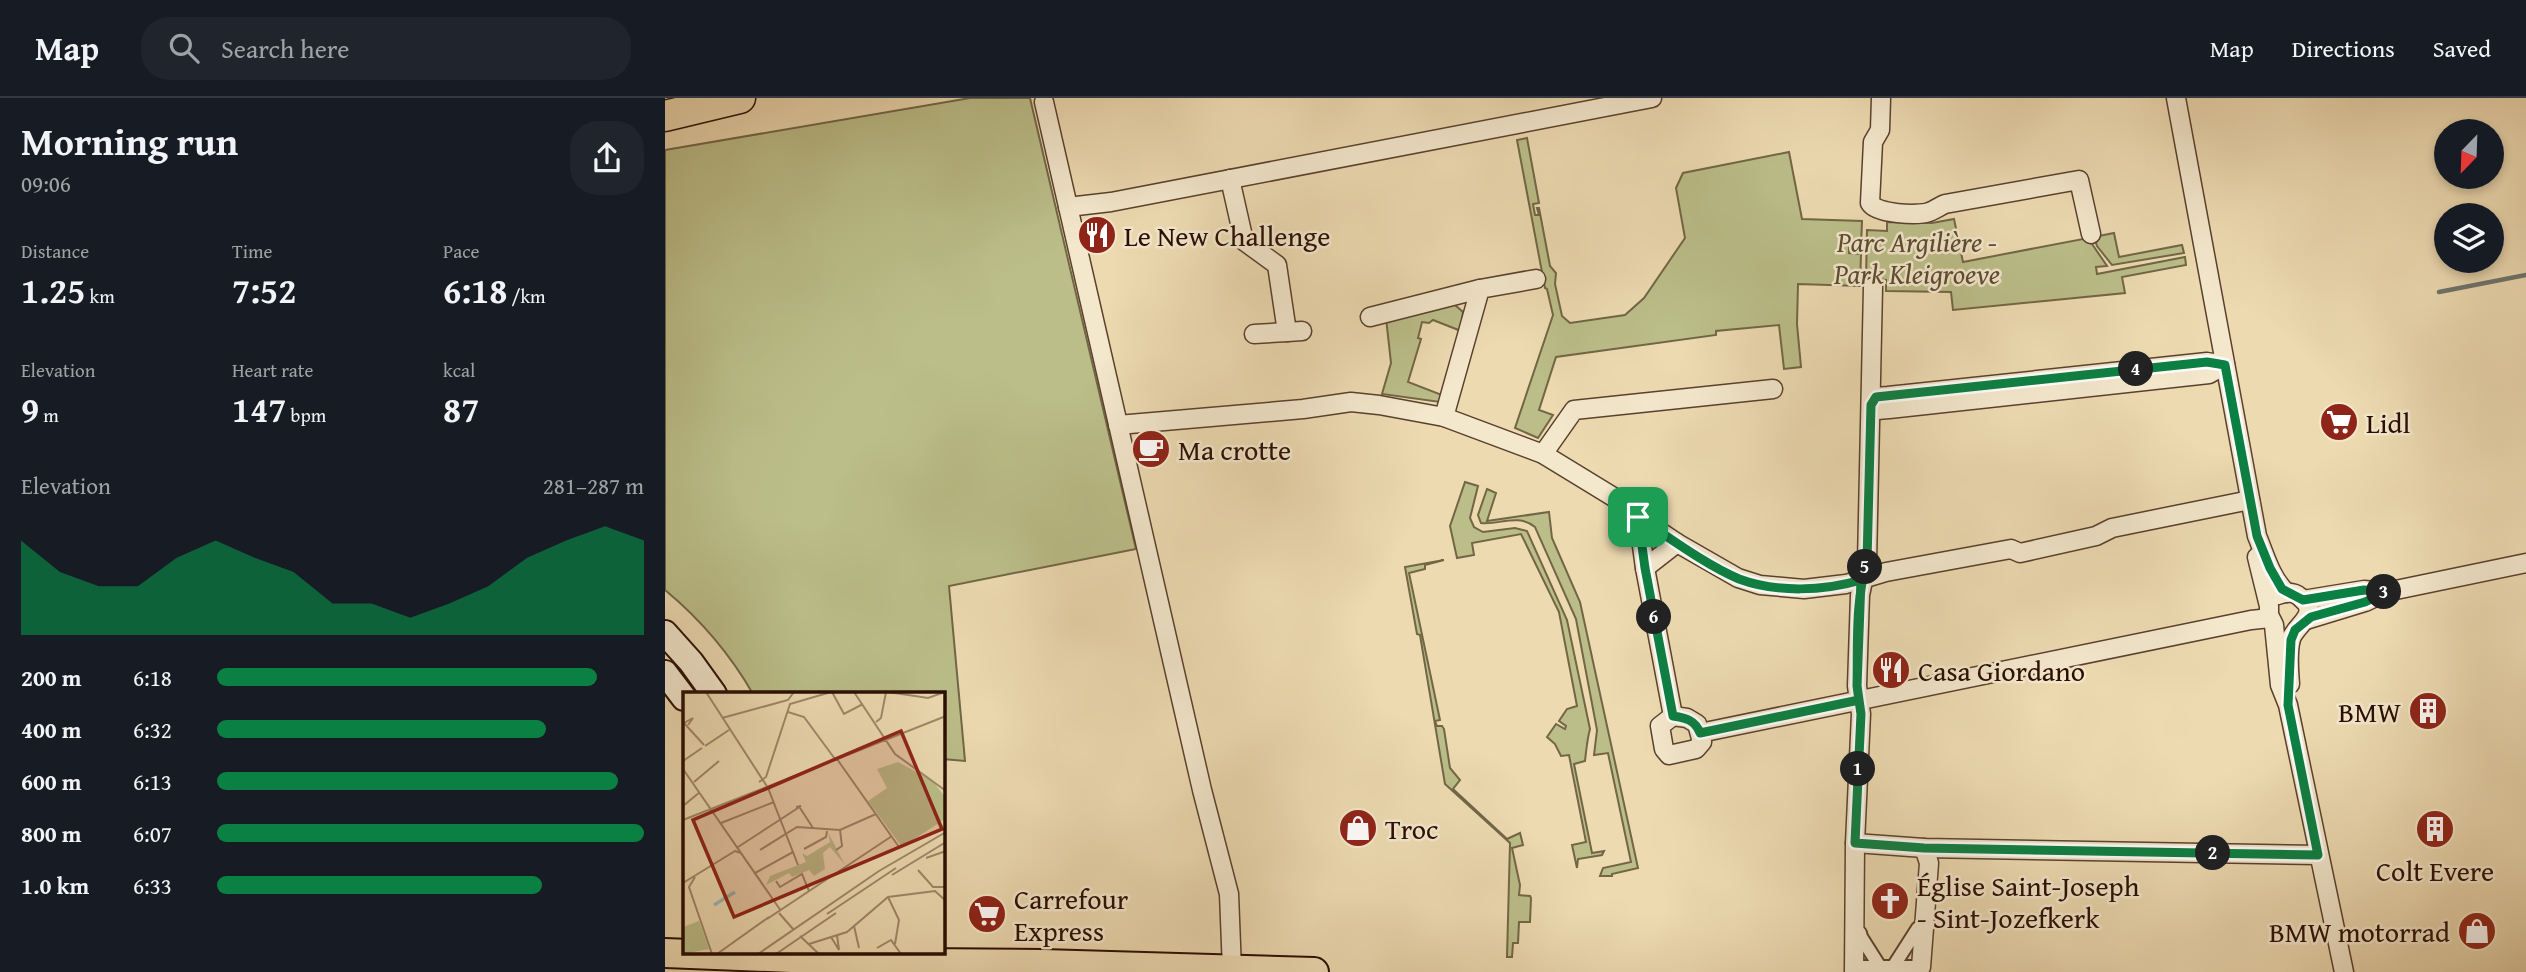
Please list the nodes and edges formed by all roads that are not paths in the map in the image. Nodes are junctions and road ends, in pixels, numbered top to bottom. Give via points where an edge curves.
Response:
1 (740, 98) edge
2 (1652, 98) edge
3 (1881, 98) edge
4 (2176, 98) edge
5 (1044, 102) dead end
6 (665, 116) edge
7 (1230, 179) junction
8 (1068, 207) junction
9 (2091, 234) dead end
10 (1536, 279) dead end
11 (1873, 287) dead end
12 (1480, 289) junction
13 (1370, 317) dead end
14 (1254, 334) dead end
15 (2225, 365) junction
16 (1773, 389) dead end
17 (1871, 405) junction
18 (1444, 417) junction
19 (1118, 425) junction
20 (1543, 454) junction
21 (2250, 500) junction
22 (1638, 517) junction
23 (2257, 536) junction
24 (1677, 543) junction
25 (2526, 563) edge
26 (1645, 568) junction
27 (1861, 580) junction
28 (2386, 592) junction
29 (2295, 596) junction
30 (2271, 617) junction
31 (2301, 625) junction
32 (665, 633) edge
33 (665, 673) edge
34 (712, 692) edge
35 (683, 697) edge
36 (1859, 700) junction
37 (2288, 705) junction
38 (1673, 716) junction
39 (1700, 733) junction
40 (1855, 843) junction
41 (1924, 848) junction
42 (2318, 855) junction
43 (1919, 928) dead end
44 (1860, 933) dead end
45 (665, 953) edge
46 (775, 960) edge
47 (809, 961) edge
48 (1887, 967) junction
49 (1857, 969) edge
50 (1916, 969) edge
51 (1246, 971) edge
52 (1314, 972) edge
53 (2344, 972) edge

1 - 6 highway
2 - 7 street
3 - 9 street via 1879,130 1873,142 1873,208 1927,213 1945,204 2079,180
4 - 15 street
5 - 8 street
7 - 8 street
7 - 14 street via 1244,241 1277,265 1294,332
8 - 19 street
10 - 12 street
11 - 17 street
12 - 13 street
12 - 18 street
15 - 17 street via 2207,362 1876,397
15 - 21 street
16 - 20 street via 1574,410
17 - 27 street via 1867,562
18 - 19 street via 1351,402
18 - 20 street
19 - 51 street
20 - 22 street via 1633,509
21 - 23 street
21 - 27 street via 2112,528 2097,536 2020,553 2011,549
22 - 24 street
22 - 26 street
23 - 29 street via 2282,589
23 - 30 street via 2255,546
24 - 26 street
24 - 27 street via 1738,578 1760,585 1804,589
25 - 28 street
26 - 38 street
27 - 36 street
28 - 29 street
28 - 31 street
29 - 30 street via 2275,598
29 - 31 street via 2307,609
30 - 31 street via 2282,631
30 - 36 street
30 - 37 street via 2280,685
31 - 37 street via 2290,646
32 - 34 main road
33 - 35 main road
36 - 39 street
36 - 40 street
37 - 42 street
38 - 39 street via 1697,724
38 - 39 street via 1660,726 1669,754 1696,749 1702,742
40 - 41 street
40 - 49 street
41 - 42 street
41 - 50 street via 1929,863 1921,967
42 - 53 street
43 - 48 street
44 - 48 street
45 - 46 main road
46 - 47 main road
47 - 51 main road
48 - 49 street
48 - 50 street
51 - 52 main road

